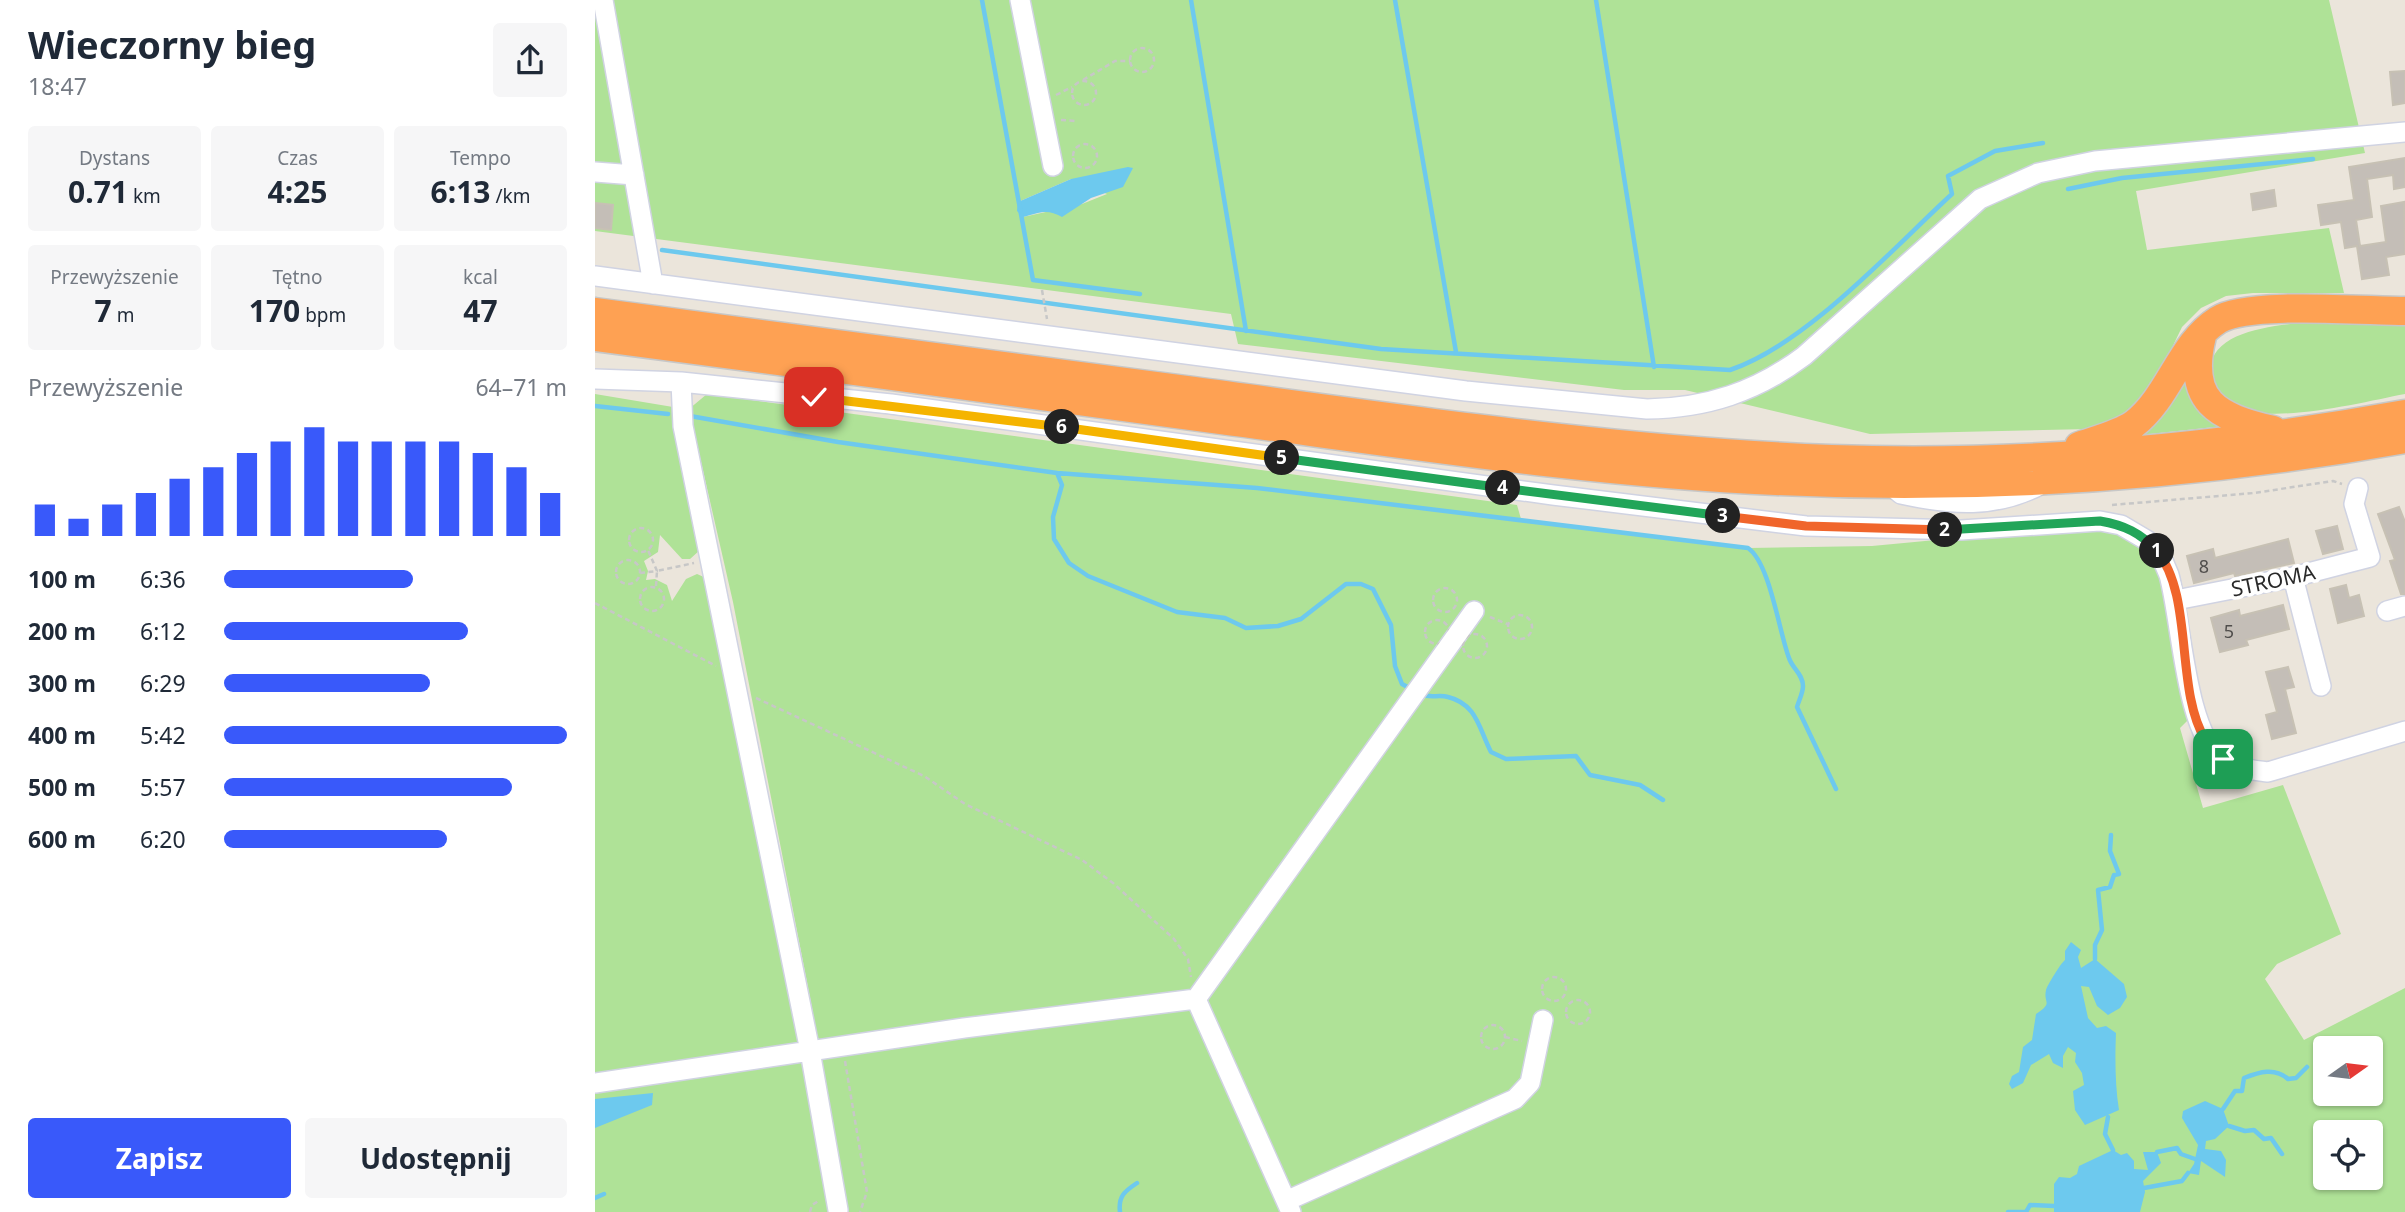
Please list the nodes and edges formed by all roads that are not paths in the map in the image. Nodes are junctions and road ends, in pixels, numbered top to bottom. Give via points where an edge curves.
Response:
1 (603, 0) edge
2 (1020, 0) edge
3 (2405, 132) edge
4 (1053, 166) dead end
5 (595, 172) edge
6 (634, 175) junction
7 (595, 276) edge
8 (653, 284) junction
9 (2405, 311) edge
10 (596, 331) edge
11 (2203, 334) junction
12 (595, 379) edge
13 (681, 382) junction
14 (2405, 414) edge
15 (2288, 434) junction
16 (2405, 439) edge
17 (2048, 469) junction
18 (2358, 488) road end
19 (2293, 577) junction
20 (2176, 600) junction
21 (1474, 611) road end
22 (2321, 686) dead end
23 (2405, 731) edge
24 (1196, 999) junction
25 (1543, 1020) dead end
26 (810, 1051) junction
27 (595, 1083) edge
28 (1288, 1206) edge
29 (838, 1210) dead end

1 - 6 street
2 - 4 street
3 - 8 street via 2095,161 2038,173 1980,199 1774,378 1725,399 1673,409 1466,391
5 - 6 street
6 - 8 street
7 - 8 street
9 - 11 highway via 2255,310 2219,319
10 - 17 highway via 1633,446
10 - 17 highway via 1526,459 1759,480 1890,484
11 - 15 highway via 2198,367 2206,400 2236,421
11 - 17 highway via 2153,406 2132,425
12 - 13 street
13 - 20 street via 891,404 1806,526 1961,530 2100,521 2121,525 2148,541 2161,556
13 - 26 street via 683,426
14 - 15 highway
15 - 17 highway via 2165,448
16 - 17 highway via 2260,462
18 - 19 street, STROMA via 2354,504 2370,557
19 - 20 street, STROMA
19 - 22 street
20 - 23 street via 2195,715 2205,739 2223,759 2246,770 2268,772
21 - 24 street
24 - 26 street
24 - 28 street
25 - 28 street via 1530,1083 1515,1099
26 - 27 street
26 - 29 street

